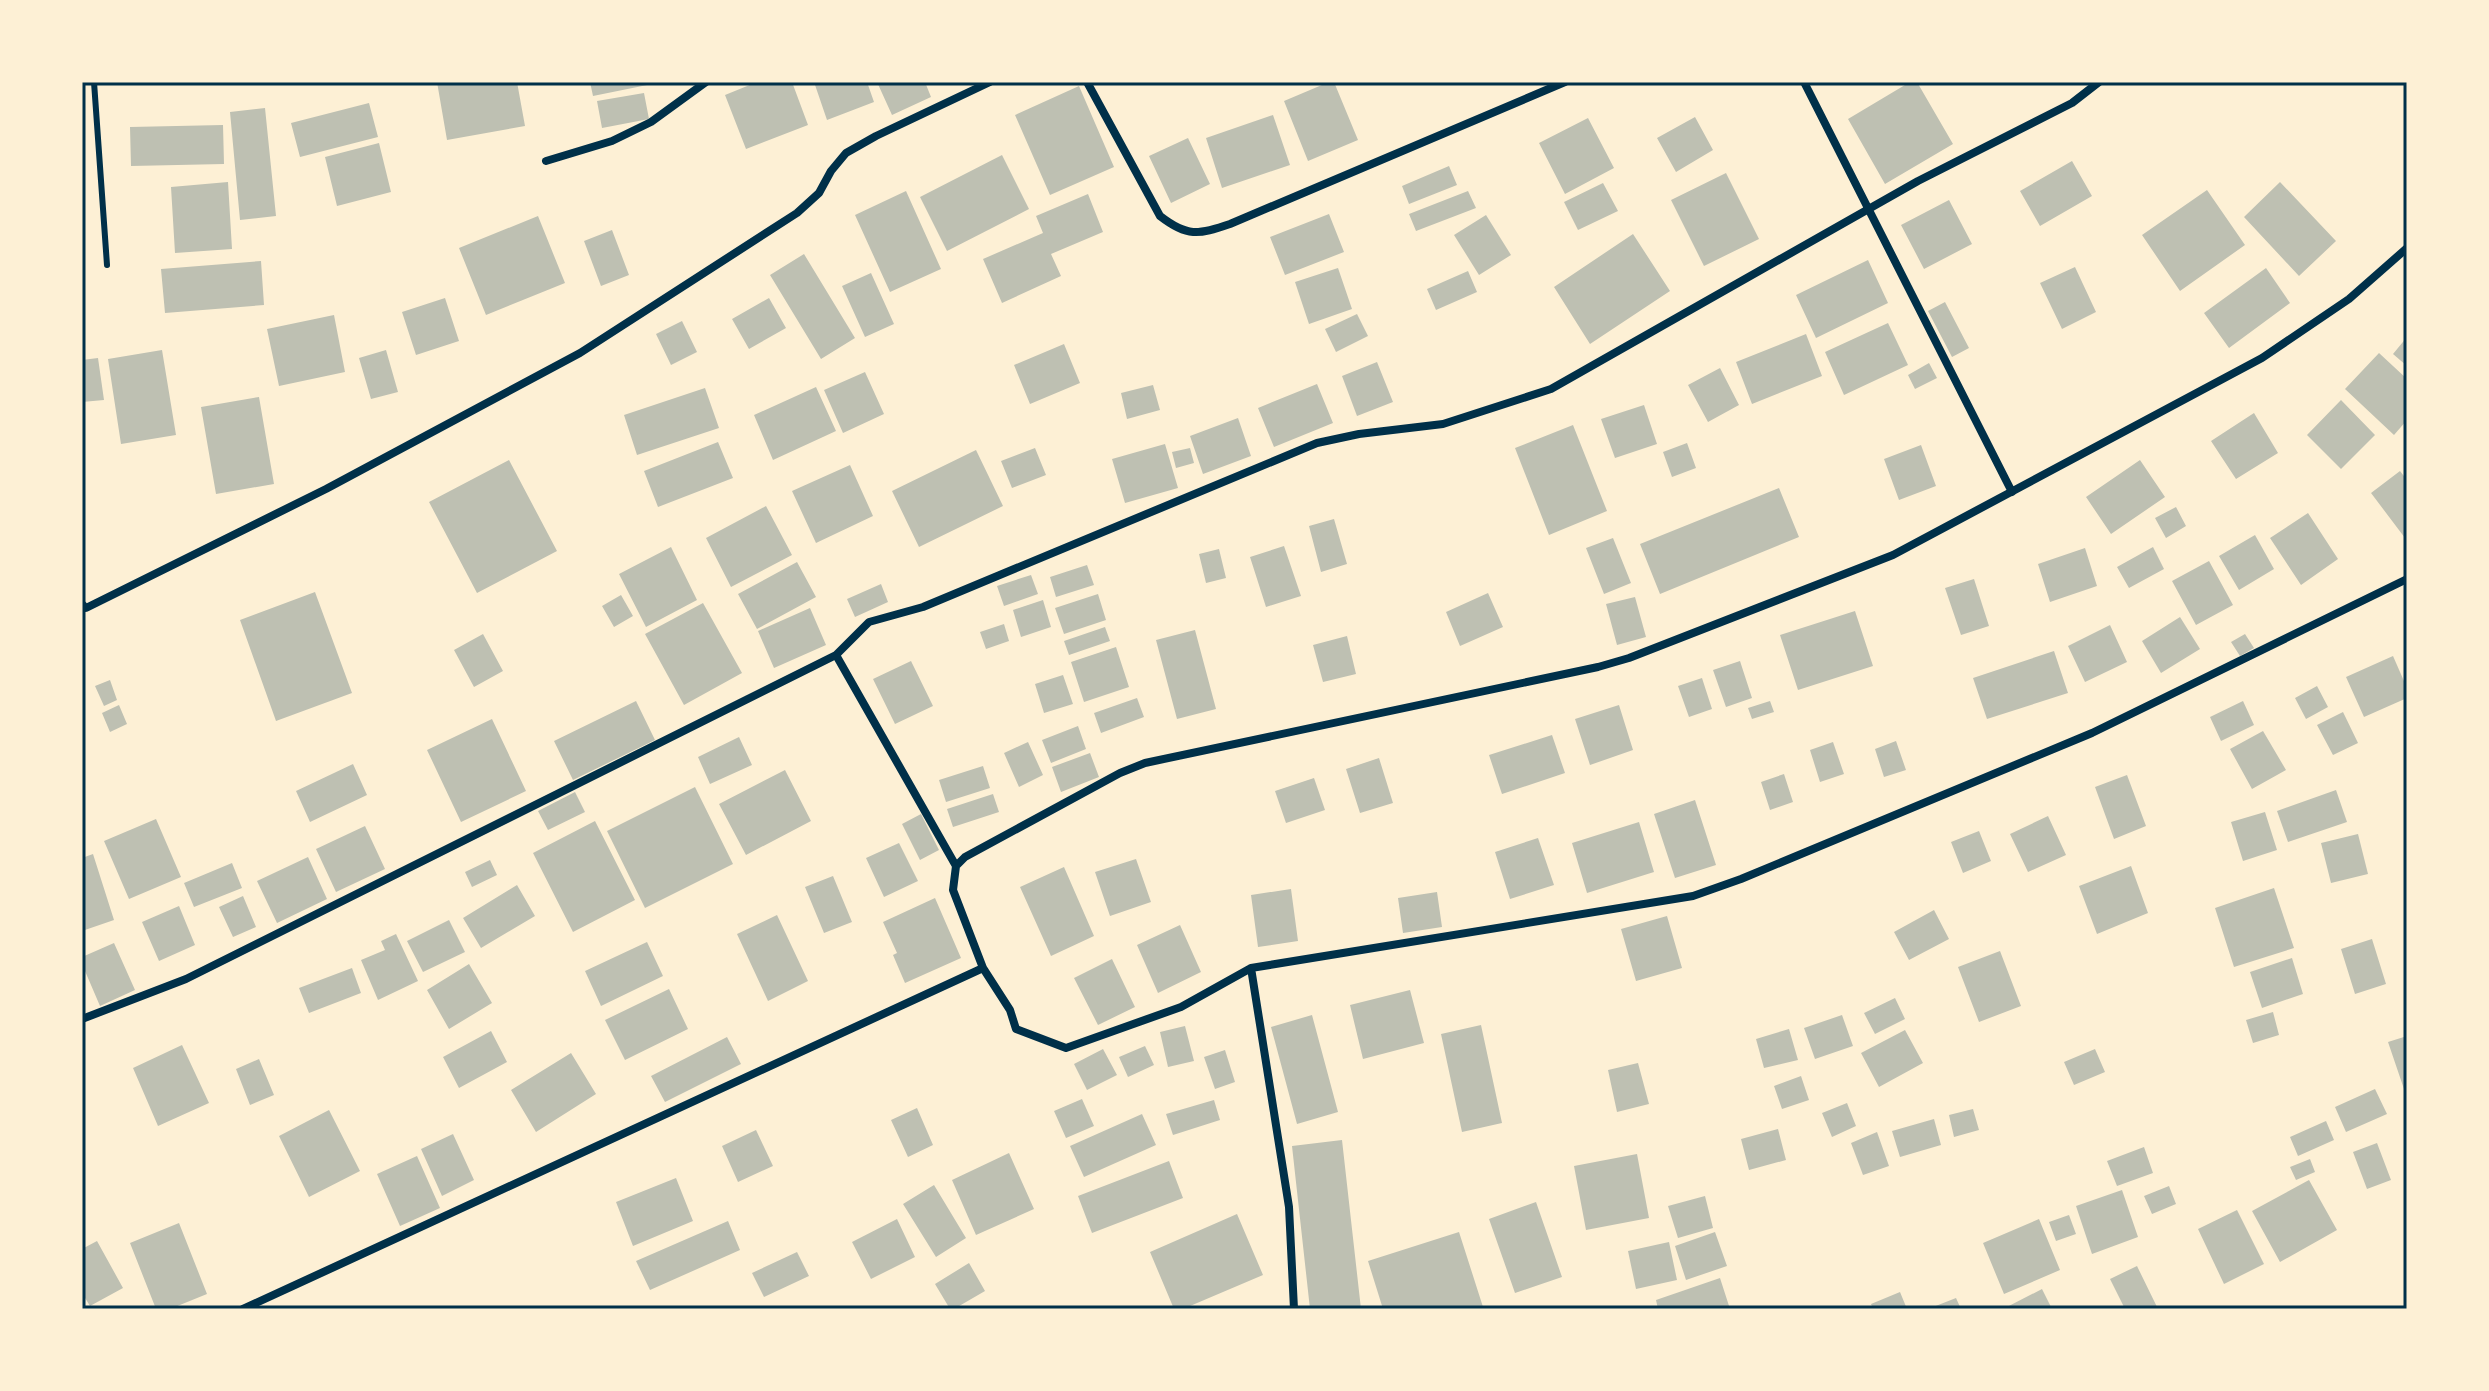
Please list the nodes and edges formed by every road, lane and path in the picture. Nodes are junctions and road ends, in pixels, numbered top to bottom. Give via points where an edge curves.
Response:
1 (94, 82) edge
2 (706, 82) edge
3 (990, 82) edge
4 (1087, 82) edge
5 (1565, 82) edge
6 (1804, 82) edge
7 (2099, 82) edge
8 (546, 161) dead end
9 (1869, 209) junction
10 (2407, 248) edge
11 (107, 265) dead end
12 (2012, 492) junction
13 (2407, 579) edge
14 (83, 608) edge
15 (836, 655) junction
16 (956, 866) junction
17 (983, 968) junction
18 (1251, 968) junction
19 (82, 1019) edge
20 (243, 1309) edge
21 (1294, 1309) edge

1 - 11 lane
2 - 8 street via 651,122 612,141
3 - 14 street via 846,153 819,193 797,213 580,353 326,489
4 - 5 street via 1160,216 1179,231 1202,234
6 - 9 street
7 - 9 street via 2072,103
9 - 12 street
9 - 15 street via 1551,389 1443,424 1317,443 923,607 869,622
10 - 12 street via 2349,299 2262,358
12 - 16 street via 1893,555 1629,658 1145,763
13 - 18 street via 2092,733 1693,896
15 - 16 street
15 - 19 street via 186,979
16 - 17 street via 953,890
17 - 18 street via 1016,1029 1066,1048 1181,1007
17 - 20 street
18 - 21 street via 1289,1207

